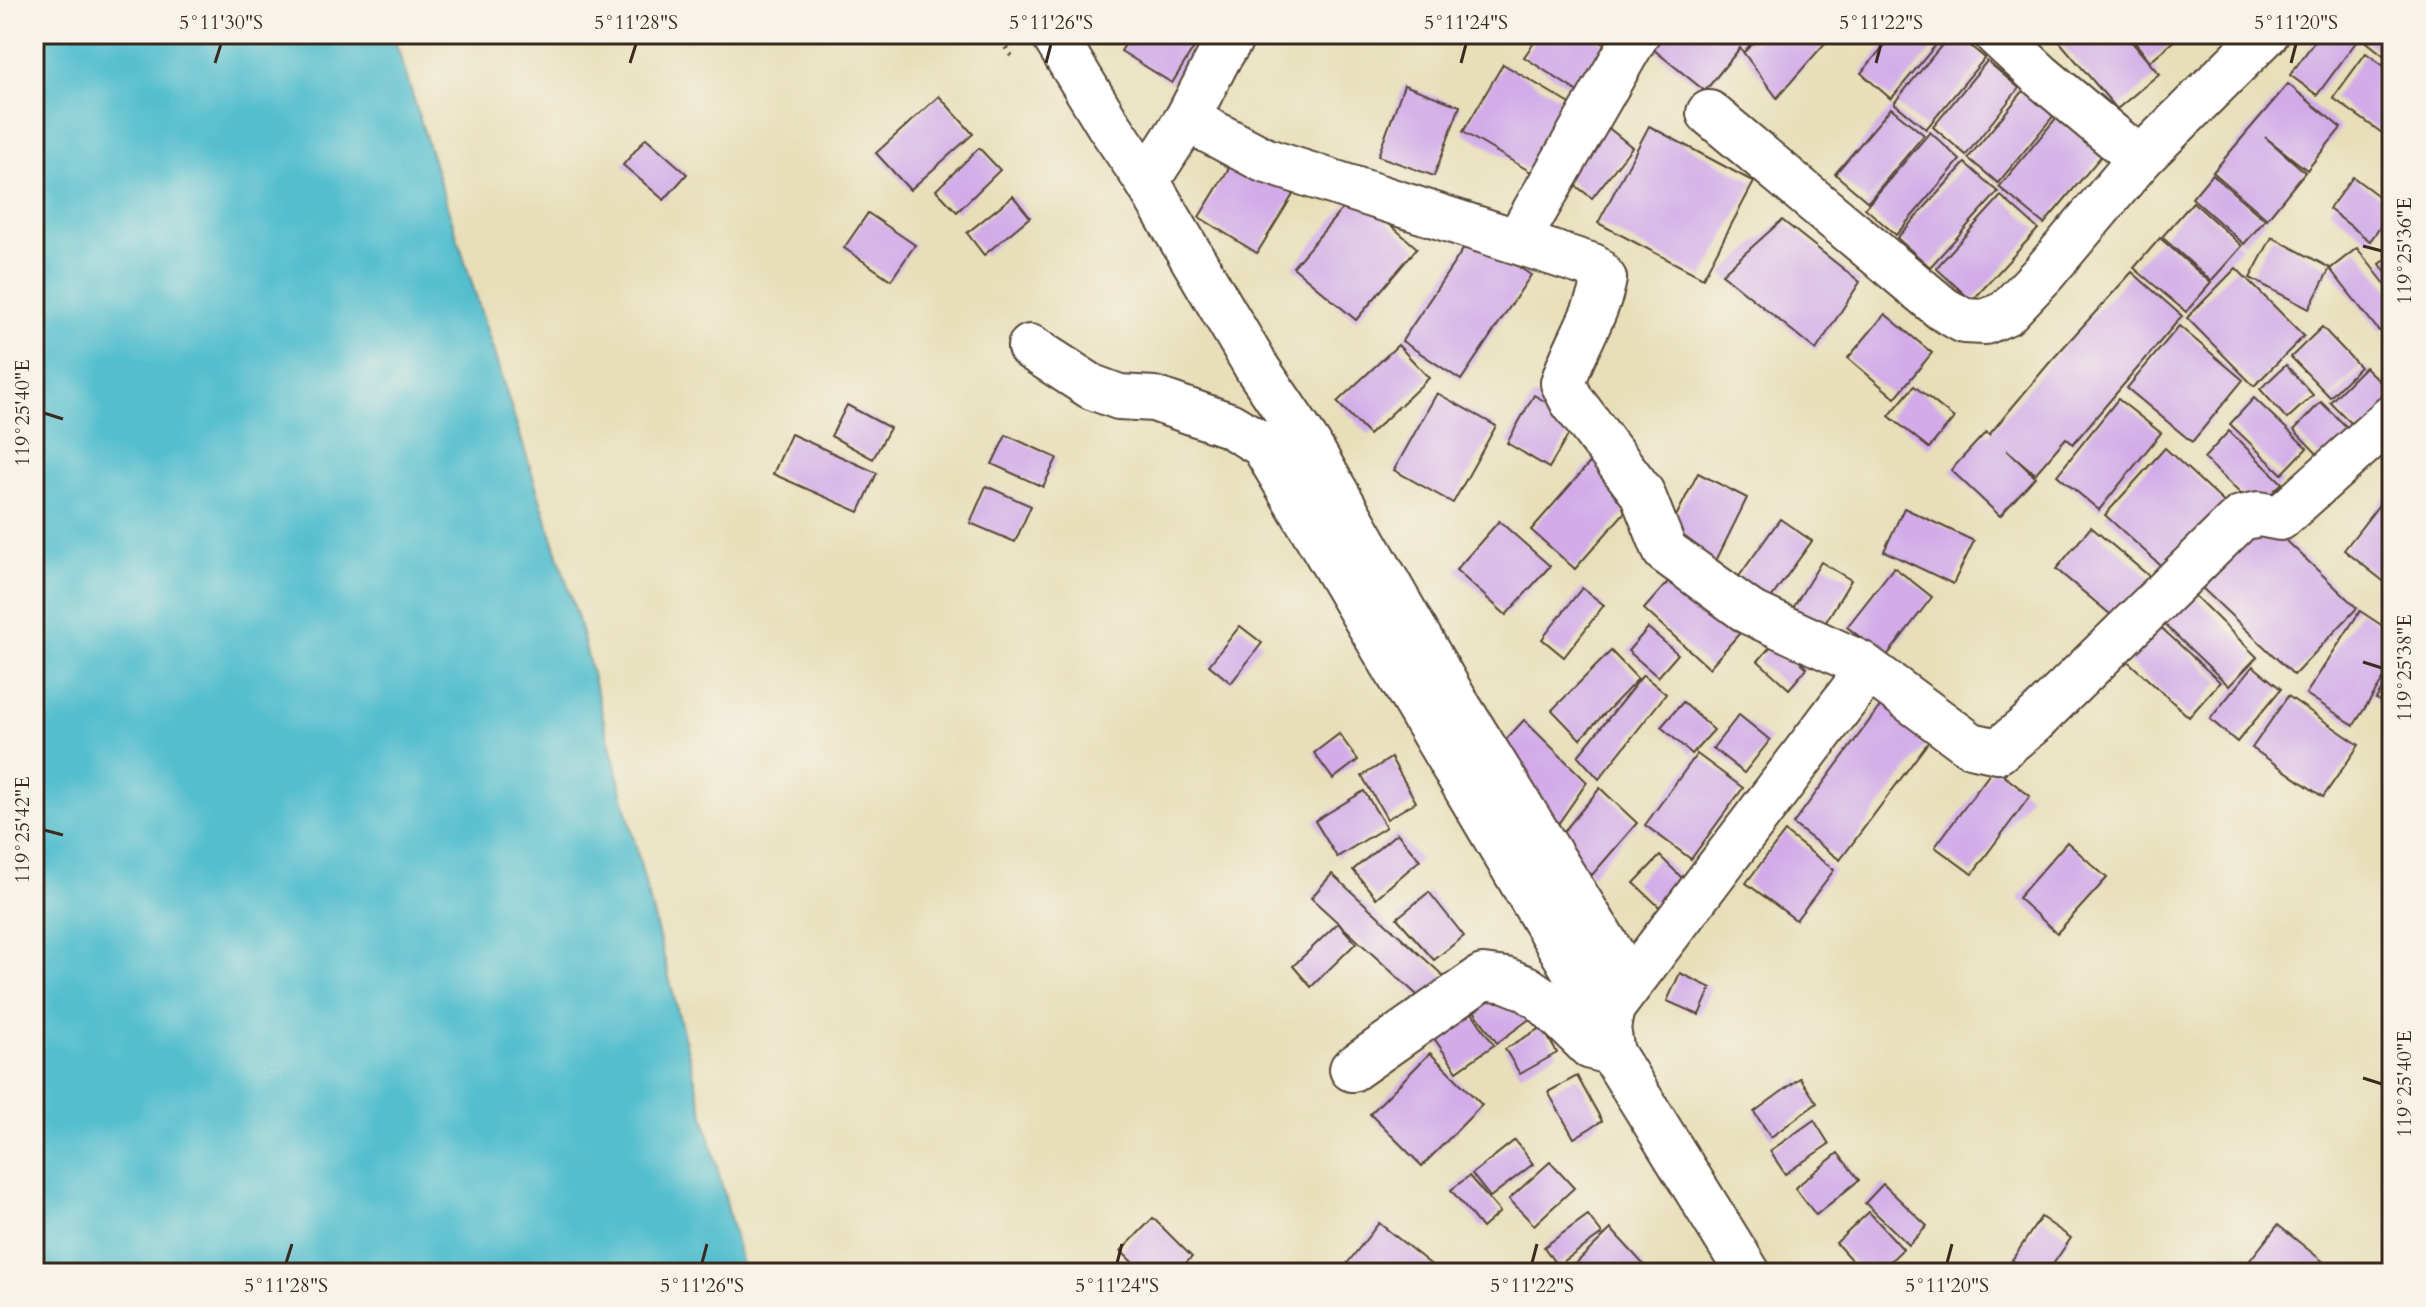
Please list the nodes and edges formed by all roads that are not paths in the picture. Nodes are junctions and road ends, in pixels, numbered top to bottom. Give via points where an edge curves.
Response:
1 (1053, 34) edge
2 (1234, 34) edge
3 (1637, 34) edge
4 (1996, 34) edge
5 (2266, 34) edge
6 (1709, 113) dead end
7 (1187, 119) junction
8 (2140, 159) junction
9 (1147, 181) junction
10 (1518, 240) junction
11 (1030, 347) dead end
12 (2392, 417) edge
13 (1868, 670) junction
14 (1610, 1030) junction
15 (1352, 1069) dead end
16 (1748, 1273) edge

1 - 9 street
2 - 7 street
3 - 10 street
4 - 8 street
5 - 8 street
6 - 8 street via 1964,321 1985,322 2006,313
7 - 9 street
7 - 10 street via 1264,160
9 - 14 street via 1257,368 1309,445 1454,699 1614,957 1618,977
10 - 13 street via 1593,266 1604,279 1600,301 1563,383 1642,493 1665,551 1749,612
11 - 14 street via 1092,387 1119,397 1154,399 1229,425 1263,445
12 - 13 street via 2280,518 2241,518 1998,751 1971,745
13 - 14 street
14 - 15 street via 1591,1047 1526,988 1483,977
14 - 16 street

